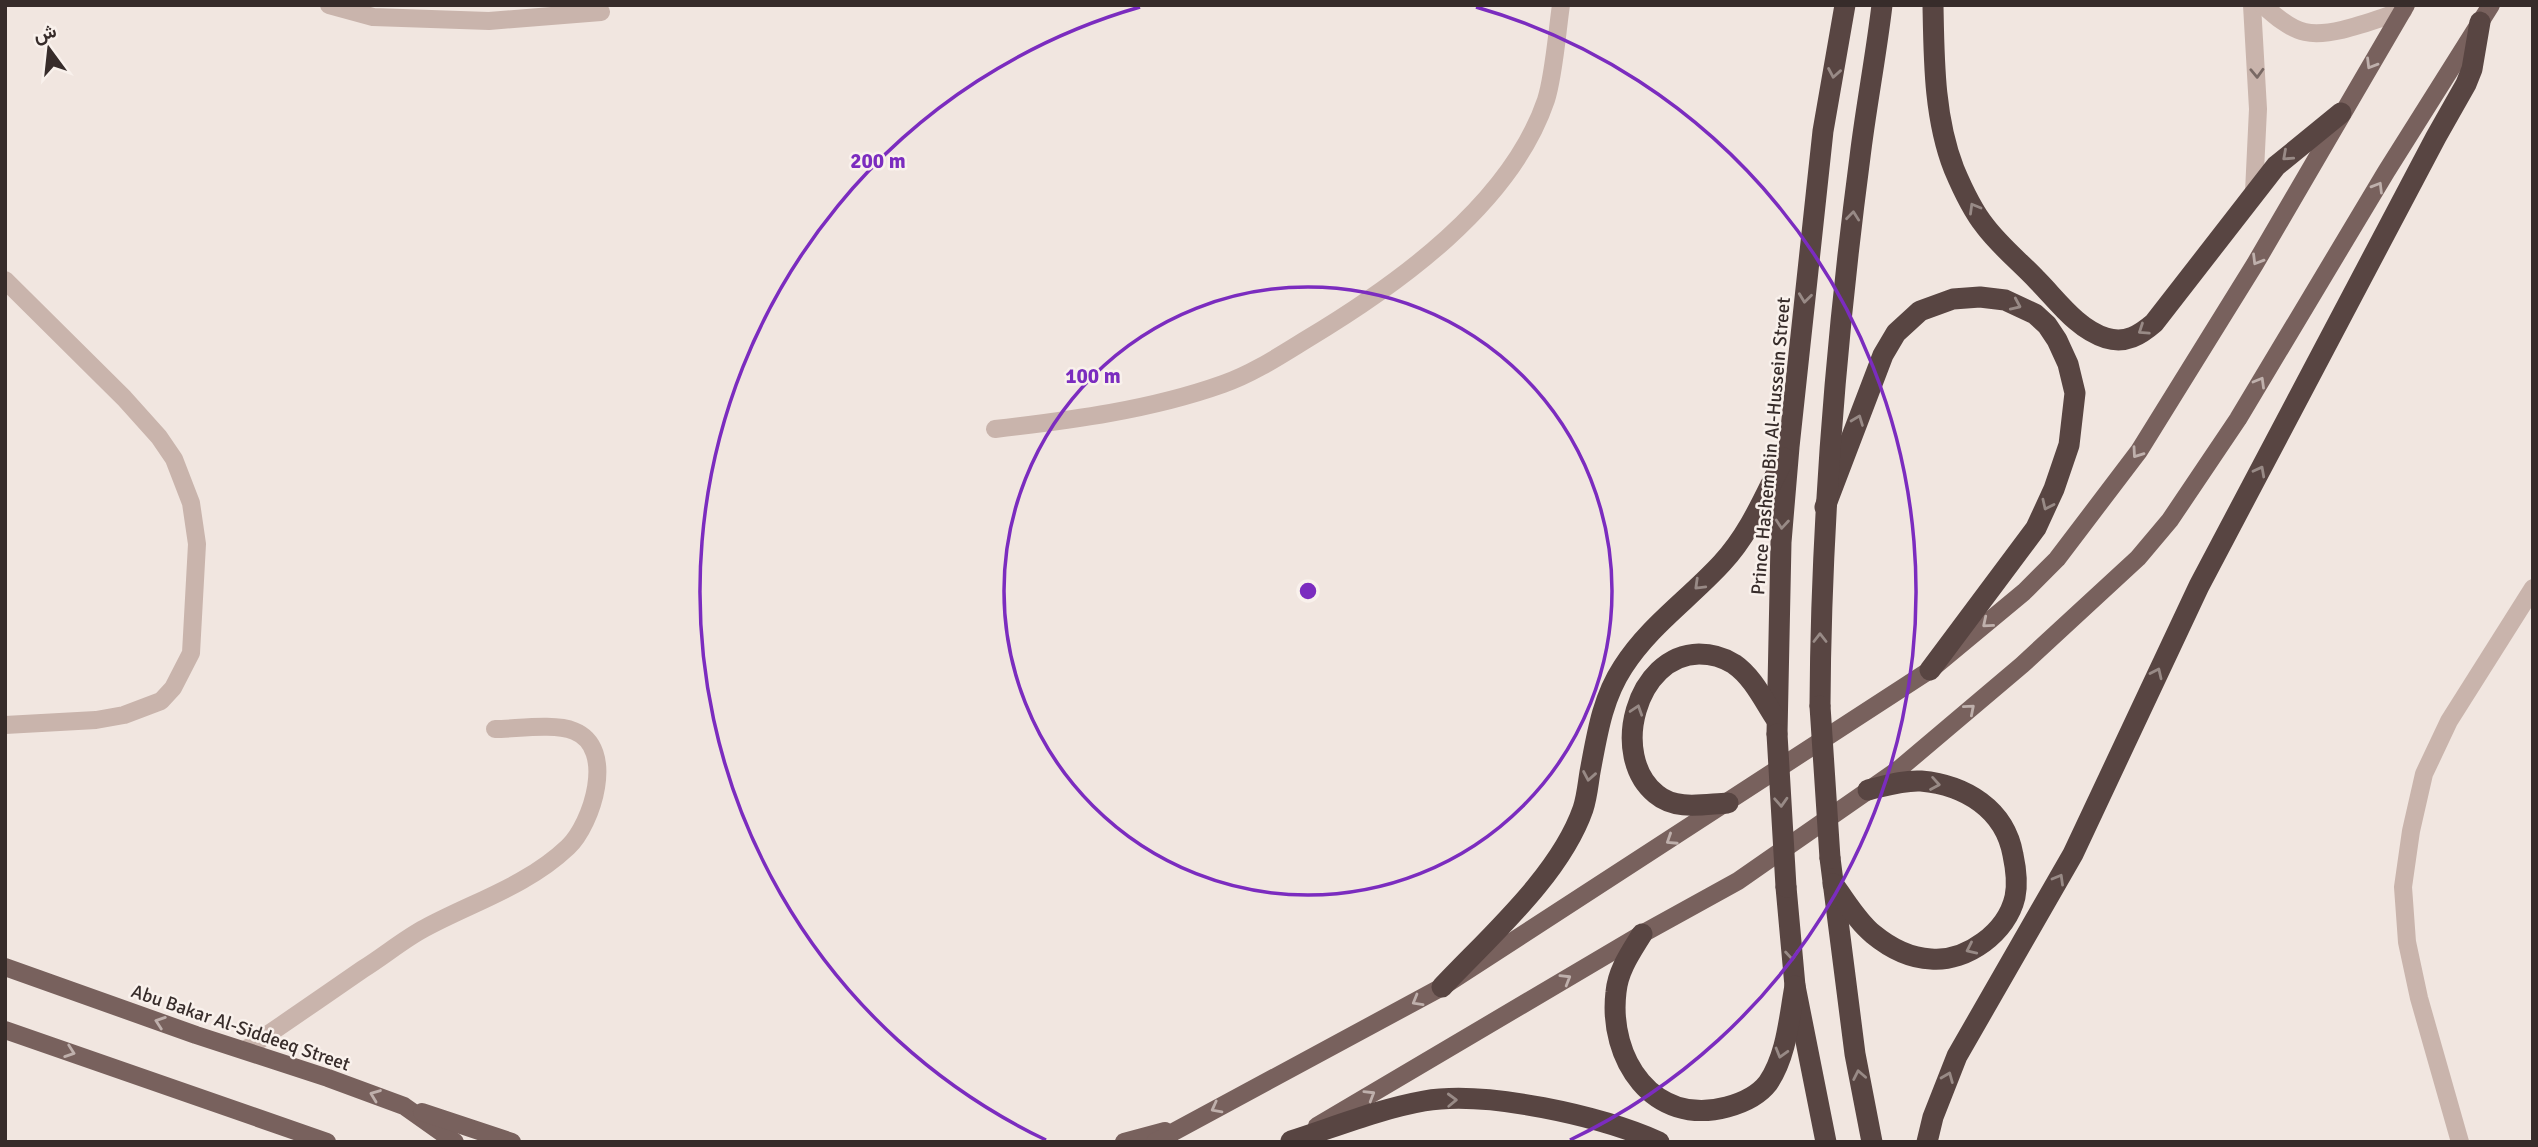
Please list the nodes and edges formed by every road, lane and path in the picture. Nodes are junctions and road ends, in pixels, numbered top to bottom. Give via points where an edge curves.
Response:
1 (329, 5) edge
2 (1560, 5) edge
3 (1845, 5) edge
4 (1882, 5) edge
5 (1933, 5) edge
6 (2252, 5) edge
7 (2263, 5) edge
8 (2405, 8) edge
9 (601, 12) dead end
10 (2486, 14) edge
11 (2341, 113) junction
12 (2254, 192) junction
13 (5, 280) edge
14 (995, 429) dead end
15 (1789, 447) junction
16 (1825, 507) junction
17 (2533, 588) edge
18 (1930, 670) junction
19 (5, 725) edge
20 (1777, 727) junction
21 (495, 729) dead end
22 (1868, 790) junction
23 (1728, 803) junction
24 (1833, 884) junction
25 (1642, 934) junction
26 (5, 967) edge
27 (1795, 986) junction
28 (1442, 987) junction
29 (5, 1030) edge
30 (245, 1050) junction
31 (404, 1106) junction
32 (1176, 1129) junction
33 (1291, 1141) edge
34 (327, 1142) edge
35 (455, 1142) edge
36 (512, 1142) edge
37 (1124, 1142) edge
38 (1155, 1142) edge
39 (1659, 1142) edge
40 (1826, 1142) edge
41 (1872, 1142) edge
42 (1927, 1142) edge
43 (2460, 1142) edge

1 - 9 street via 373,17 489,21
2 - 14 street via 1546,99 1527,141 1471,215 1399,278 1356,310 1225,384 1123,411
3 -> 15 highway, Prince Hashem Bin Al-Hussein Street via 1824,131
16 -> 4 highway via 1857,180
12 -> 5 highway via 2154,323 2123,341 2095,333 2012,256 1972,206 1954,169 1943,129
6 -> 12 street via 2258,110
7 - 8 street via 2305,32 2340,29
8 -> 11 main road
22 -> 10 main road via 2022,664 2137,558 2170,520 2238,419
42 -> 10 highway via 1957,1056 2073,854 2199,586 2466,84
11 -> 12 highway via 2276,166
11 -> 18 main road via 2255,264 2108,494 2057,559 2024,592
13 - 19 street via 159,437 174,459 191,503 197,544 191,653 173,688 160,701 96,720
15 -> 20 highway, Prince Hashem Bin Al-Hussein Street via 1781,542
15 -> 28 highway via 1741,541 1658,622 1621,669 1599,723 1584,807 1549,873
16 -> 18 highway via 1883,355 1896,333 1920,312 1952,299 1980,297 2005,300 2029,310 2047,325 2068,364 2075,393 2069,446 2036,528
24 -> 16 highway, bridge via 1820,706
17 - 43 street via 2448,721 2424,774 2410,831 2403,887 2407,942
18 - 23 main road
23 -> 20 highway via 1684,806 1656,794 1636,765 1633,719 1654,674 1683,655 1717,655 1745,674
20 -> 27 highway, Prince Hashem Bin Al-Hussein Street, bridge
21 - 30 street via 564,729 586,740 597,760 596,785 591,810 577,837 534,873 423,928
22 -> 24 highway via 1917,781 1967,793 1986,805 2008,833 2017,873 2015,898 1991,937 1966,952 1932,960 1895,950 1872,933
22 - 25 main road via 1738,881
23 -> 28 main road
41 -> 24 highway via 1855,1054
27 -> 25 highway via 1782,1053 1767,1084 1755,1096 1711,1110 1662,1101 1632,1072 1616,1030 1621,970
33 -> 25 main road
30 -> 26 main road, Abu Bakar Al-Siddeeq Street
27 - 40 highway, Prince Hashem Bin Al-Hussein Street
28 -> 32 main road
29 -> 34 main road
31 -> 30 main road, Abu Bakar Al-Siddeeq Street
31 - 35 main road, Abu Bakar Al-Siddeeq Street
31 - 36 main road
32 - 37 main road
32 - 38 main road
33 -> 39 highway via 1426,1101 1473,1100 1562,1112

